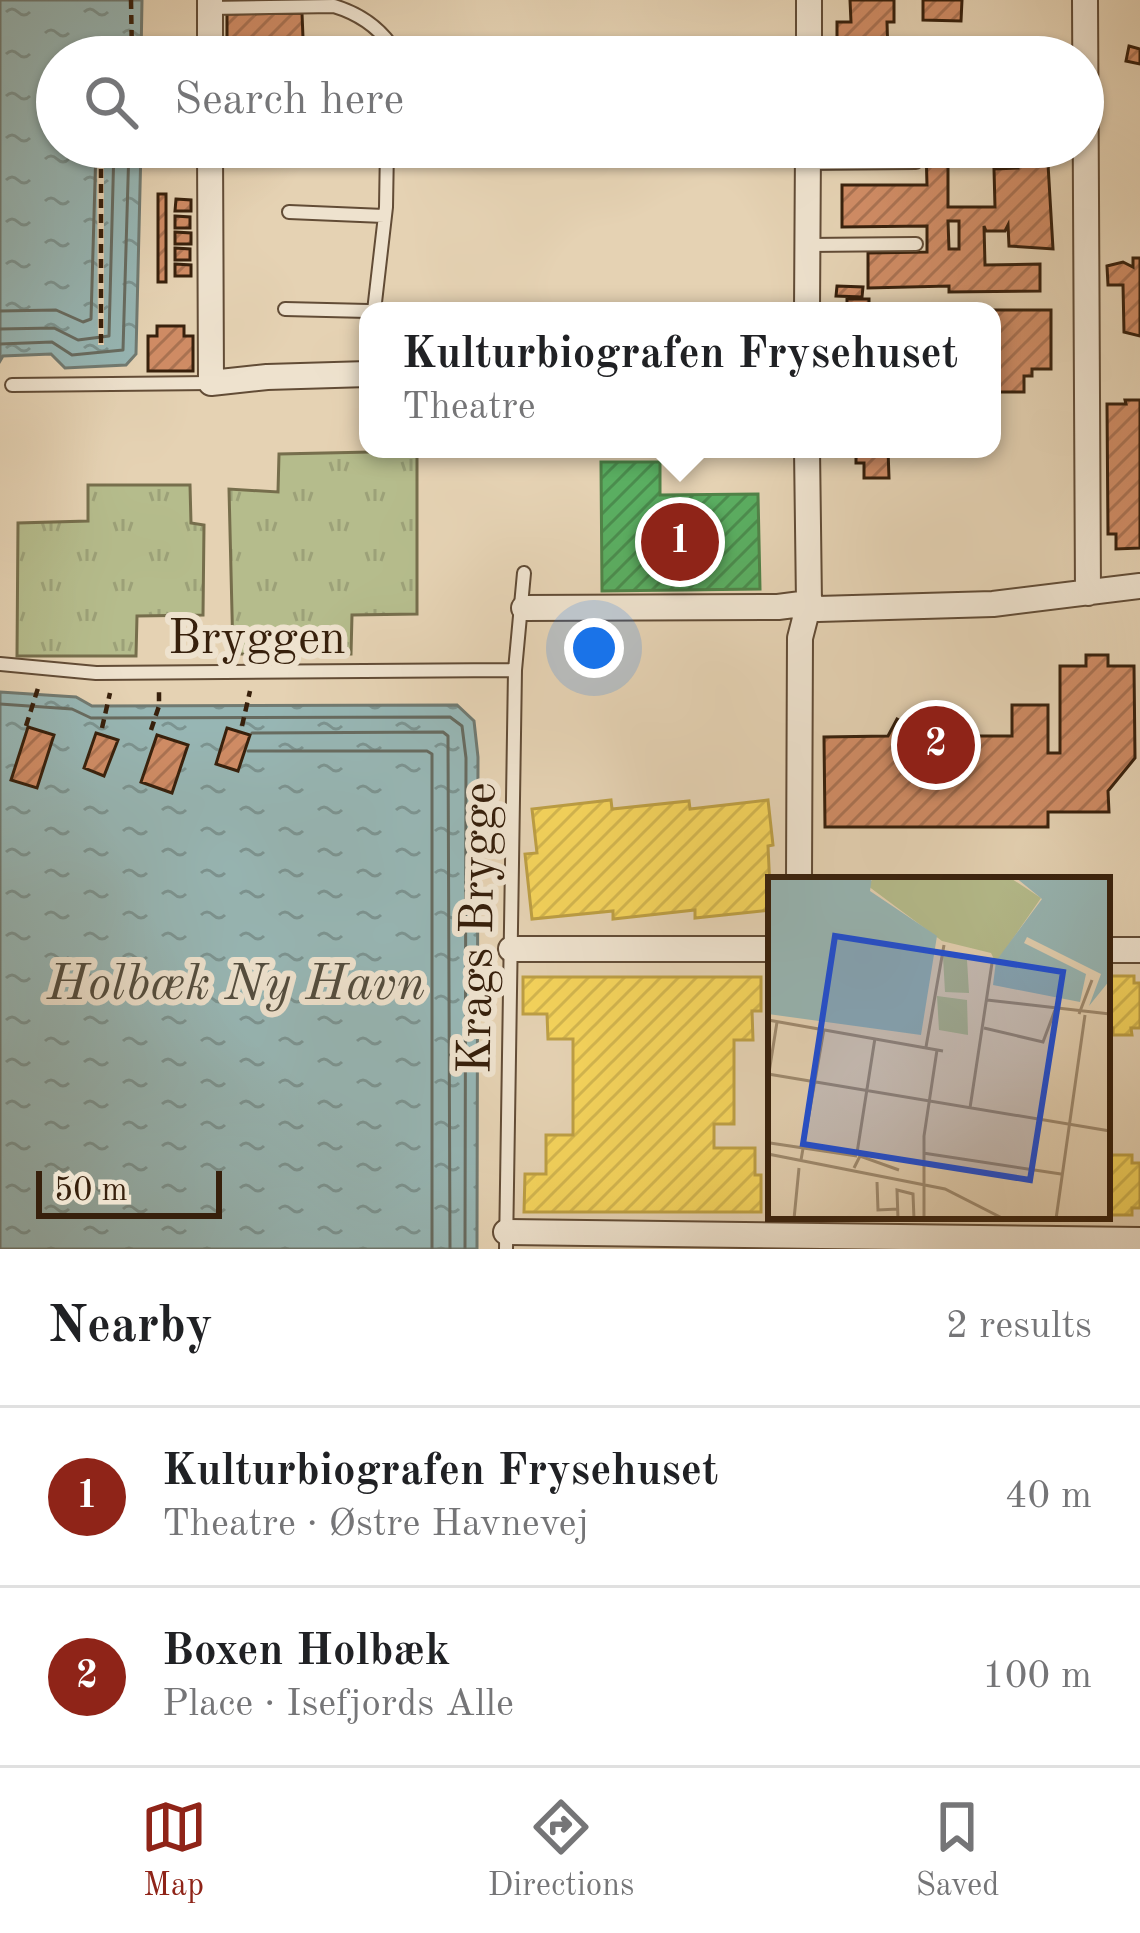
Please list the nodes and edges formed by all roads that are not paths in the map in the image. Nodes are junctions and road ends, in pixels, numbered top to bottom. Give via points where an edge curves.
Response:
1 (809, 0) edge
2 (1085, 0) edge
3 (210, 4) edge
4 (211, 36) edge
5 (384, 36) edge
6 (808, 36) edge
7 (1085, 36) edge
8 (210, 168) edge
9 (386, 168) edge
10 (808, 168) edge
11 (1086, 168) edge
12 (289, 212) dead end
13 (385, 216) junction
14 (916, 244) dead end
15 (807, 245) junction
16 (372, 302) edge
17 (807, 302) edge
18 (284, 309) dead end
19 (359, 311) edge
20 (359, 372) edge
21 (211, 383) junction
22 (12, 385) dead end
23 (807, 458) edge
24 (524, 573) dead end
25 (1140, 586) edge
26 (1088, 593) junction
27 (809, 603) junction
28 (524, 608) junction
29 (0, 664) edge
30 (514, 670) junction
31 (799, 877) edge
32 (511, 949) junction
33 (768, 950) edge
34 (801, 1234) edge
35 (506, 1240) edge
36 (1140, 1240) edge

1 - 6 street
2 - 7 street
3 - 4 street
3 - 5 lane via 325,5
8 - 21 street
9 - 13 lane
10 - 15 street
11 - 26 street
12 - 13 lane
13 - 16 lane
14 - 15 lane
15 - 17 street
18 - 19 lane
20 - 21 street
21 - 22 lane
23 - 27 street
24 - 28 lane, Krags Brygge
25 - 26 street
26 - 27 street via 994,604
27 - 28 street
27 - 31 street via 800,638
28 - 30 lane, Krags Brygge
29 - 30 lane, Bryggen via 96,673
30 - 32 lane, Krags Brygge
32 - 33 street
32 - 35 lane, Krags Brygge
34 - 35 street
34 - 36 street

